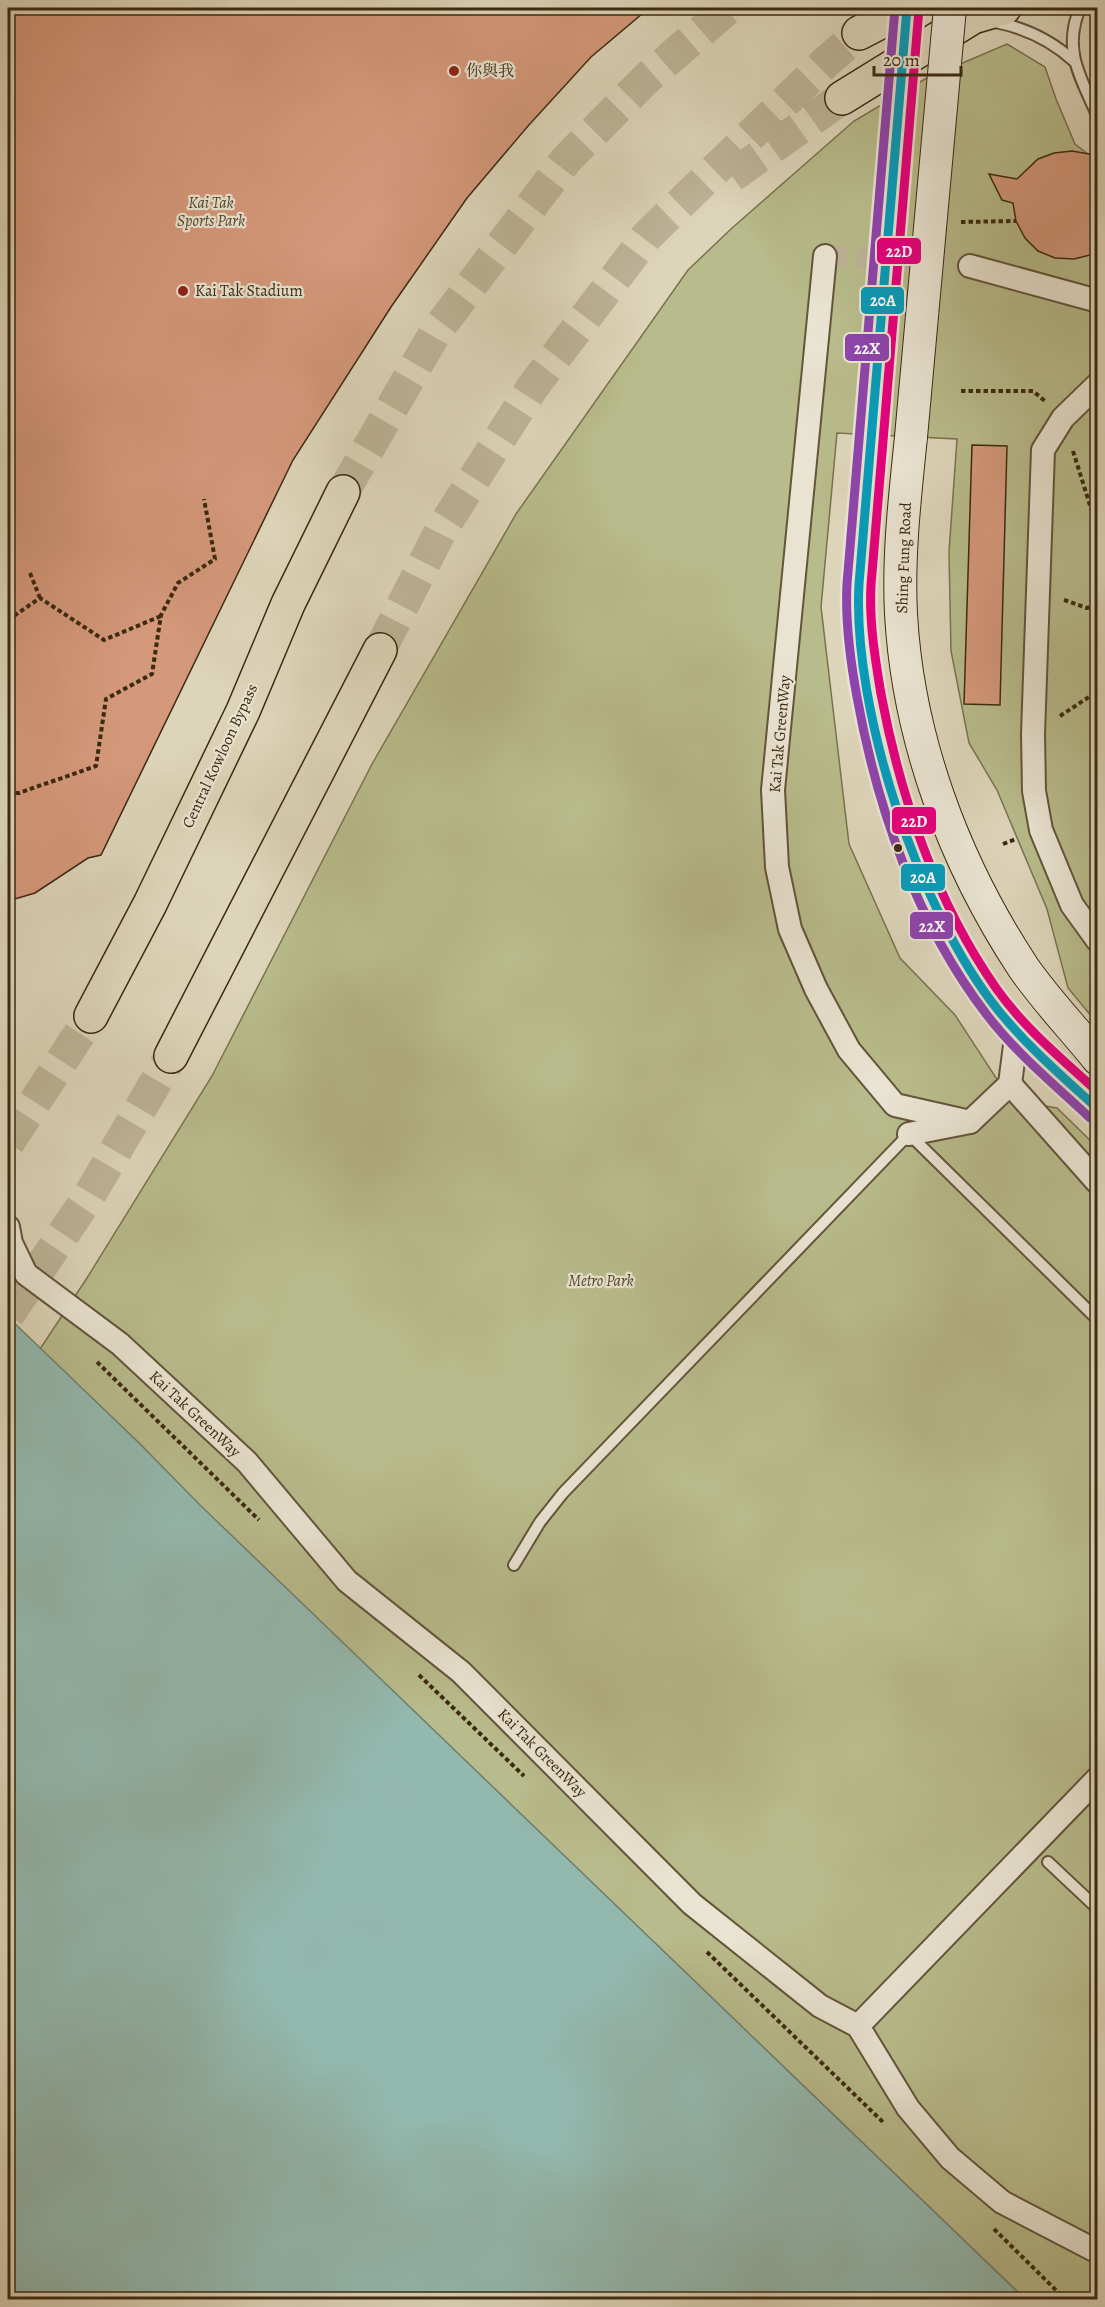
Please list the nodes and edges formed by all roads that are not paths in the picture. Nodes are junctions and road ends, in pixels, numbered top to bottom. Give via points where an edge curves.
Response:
1 (891, 8) edge
2 (907, 8) edge
3 (1080, 8) edge
4 (976, 11) edge
5 (1074, 62) junction
6 (842, 98) tunnel mouth
7 (1098, 117) edge
8 (825, 256) dead end
9 (970, 266) tunnel mouth
10 (1098, 301) edge
11 (1098, 384) edge
12 (343, 492) tunnel mouth
13 (380, 650) tunnel mouth
14 (1098, 941) edge
15 (91, 1016) tunnel mouth
16 (1017, 1030) junction
17 (171, 1056) tunnel mouth
18 (1098, 1059) edge
19 (1010, 1084) junction
20 (1098, 1109) edge
21 (969, 1122) junction
22 (909, 1134) junction
23 (1098, 1183) edge
24 (8, 1227) edge
25 (1098, 1320) edge
26 (514, 1565) dead end
27 (1098, 1778) edge
28 (1048, 1862) dead end
29 (1098, 1909) edge
30 (858, 2026) junction
31 (1098, 2252) edge

1 - 2 highway via 859,33
2 - 16 main road, bridge via 859,621 876,733 912,850 954,943 987,996
3 - 5 lane via 1073,24
4 - 5 lane via 1027,31 1059,48
4 - 6 highway
4 - 18 main road, Shing Fung Road, bridge via 911,437 901,544 901,614 909,681 927,764 951,828 991,915 1025,969
5 - 7 lane
8 - 21 street, Kai Tak GreenWay via 773,790 777,867 790,929 849,1050 895,1105
9 - 10 street
11 - 14 street via 1063,418 1043,450 1033,734 1034,791 1041,830 1072,906
12 - 15 highway, Central Kowloon Bypass via 288,604 243,711
13 - 17 highway
16 - 19 street
16 - 20 main road
19 - 21 street
19 - 23 street
21 - 22 street
22 - 25 lane
22 - 26 lane via 563,1493
24 - 30 street, Kai Tak GreenWay via 26,1274 120,1344 247,1462 347,1581 461,1672 692,1904 820,2006
27 - 30 street
28 - 29 lane
30 - 31 street via 908,2108 950,2158 1002,2202

